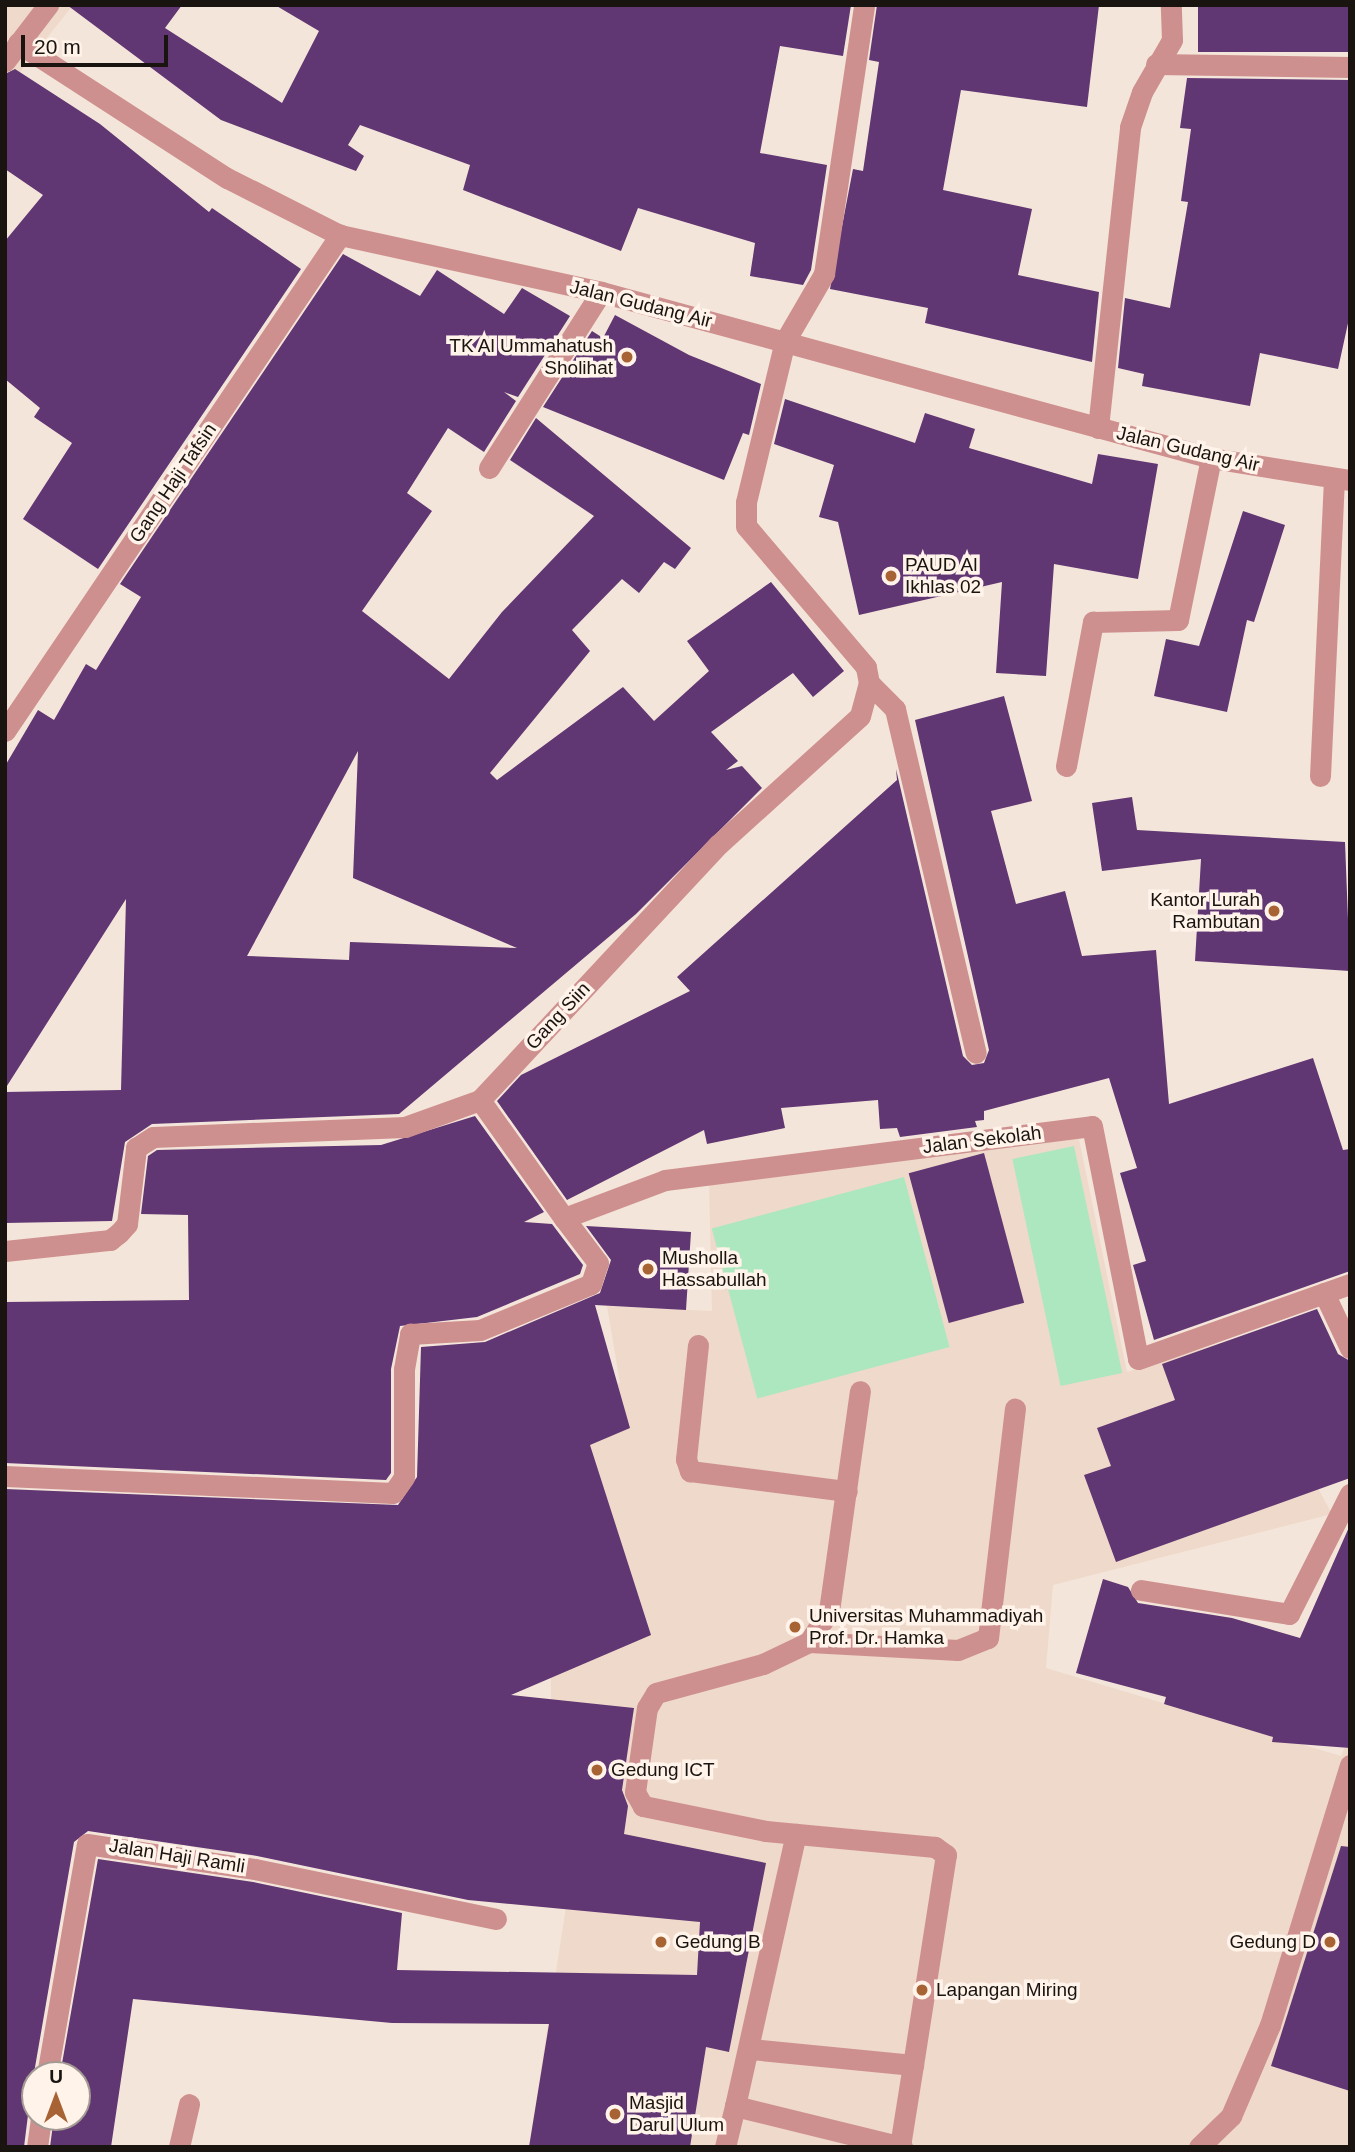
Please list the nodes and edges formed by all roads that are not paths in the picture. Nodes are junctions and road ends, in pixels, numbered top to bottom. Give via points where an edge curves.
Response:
1 (47, 5) edge
2 (864, 5) edge
3 (1171, 5) edge
4 (18, 43) junction
5 (5, 61) edge
6 (1156, 64) junction
7 (1350, 67) edge
8 (340, 235) junction
9 (601, 292) junction
10 (785, 341) junction
11 (1098, 428) junction
12 (1211, 458) junction
13 (489, 468) dead end
14 (1342, 479) edge
15 (869, 682) junction
16 (8, 723) edge
17 (1066, 766) dead end
18 (1320, 776) dead end
19 (976, 1053) dead end
20 (480, 1100) junction
21 (564, 1218) junction
22 (5, 1251) edge
23 (1350, 1284) edge
24 (1324, 1293) junction
25 (698, 1345) dead end
26 (1350, 1348) edge
27 (860, 1391) dead end
28 (1015, 1409) dead end
29 (5, 1476) edge
30 (847, 1491) junction
31 (1350, 1494) edge
32 (1141, 1590) dead end
33 (809, 1643) junction
34 (1350, 1765) edge
35 (796, 1834) junction
36 (496, 1919) dead end
37 (750, 2049) junction
38 (49, 2061) edge
39 (914, 2065) junction
40 (188, 2104) dead end
41 (735, 2106) junction
42 (901, 2146) edge
43 (179, 2147) edge
44 (725, 2147) edge
45 (1199, 2147) edge

1 - 4 street
2 - 10 street via 824,274
3 - 6 street via 1172,40
4 - 5 street
4 - 8 street, Jalan Gudang Air via 227,178
6 - 7 street
6 - 11 street via 1130,127
8 - 9 street, Jalan Gudang Air
8 - 16 street, Gang Haji Tafsin
9 - 10 street, Jalan Gudang Air
9 - 13 street
10 - 11 street, Jalan Gudang Air
10 - 15 street via 745,517 750,535 866,667
11 - 12 street, Jalan Gudang Air
12 - 14 street, Jalan Gudang Air
12 - 17 street via 1178,620 1093,622
14 - 18 street
15 - 19 street via 895,709
15 - 20 street, Gang Siin via 860,716 719,844
20 - 21 street
20 - 22 street, Gang Siin via 405,1127 153,1137 133,1156 127,1224 110,1240
21 - 24 street, Jalan Sekolah via 665,1180 1092,1126 1139,1359
21 - 29 street via 598,1263 591,1284 480,1329 410,1334 404,1369 404,1477 393,1493
23 - 24 street, Jalan Sekolah
24 - 26 street
25 - 30 street via 686,1459 690,1471
27 - 30 street
28 - 33 street via 988,1638 958,1650
30 - 33 street via 830,1611
31 - 32 street via 1289,1614
33 - 35 street via 763,1664 656,1693 647,1709 635,1792 643,1806
34 - 45 street via 1270,2025 1231,2116
35 - 37 street
35 - 39 street via 935,1847 946,1855
36 - 38 street, Jalan Haji Ramli via 255,1869 88,1844
37 - 39 street
37 - 41 street
39 - 42 street
40 - 43 street
41 - 42 street
41 - 44 street

